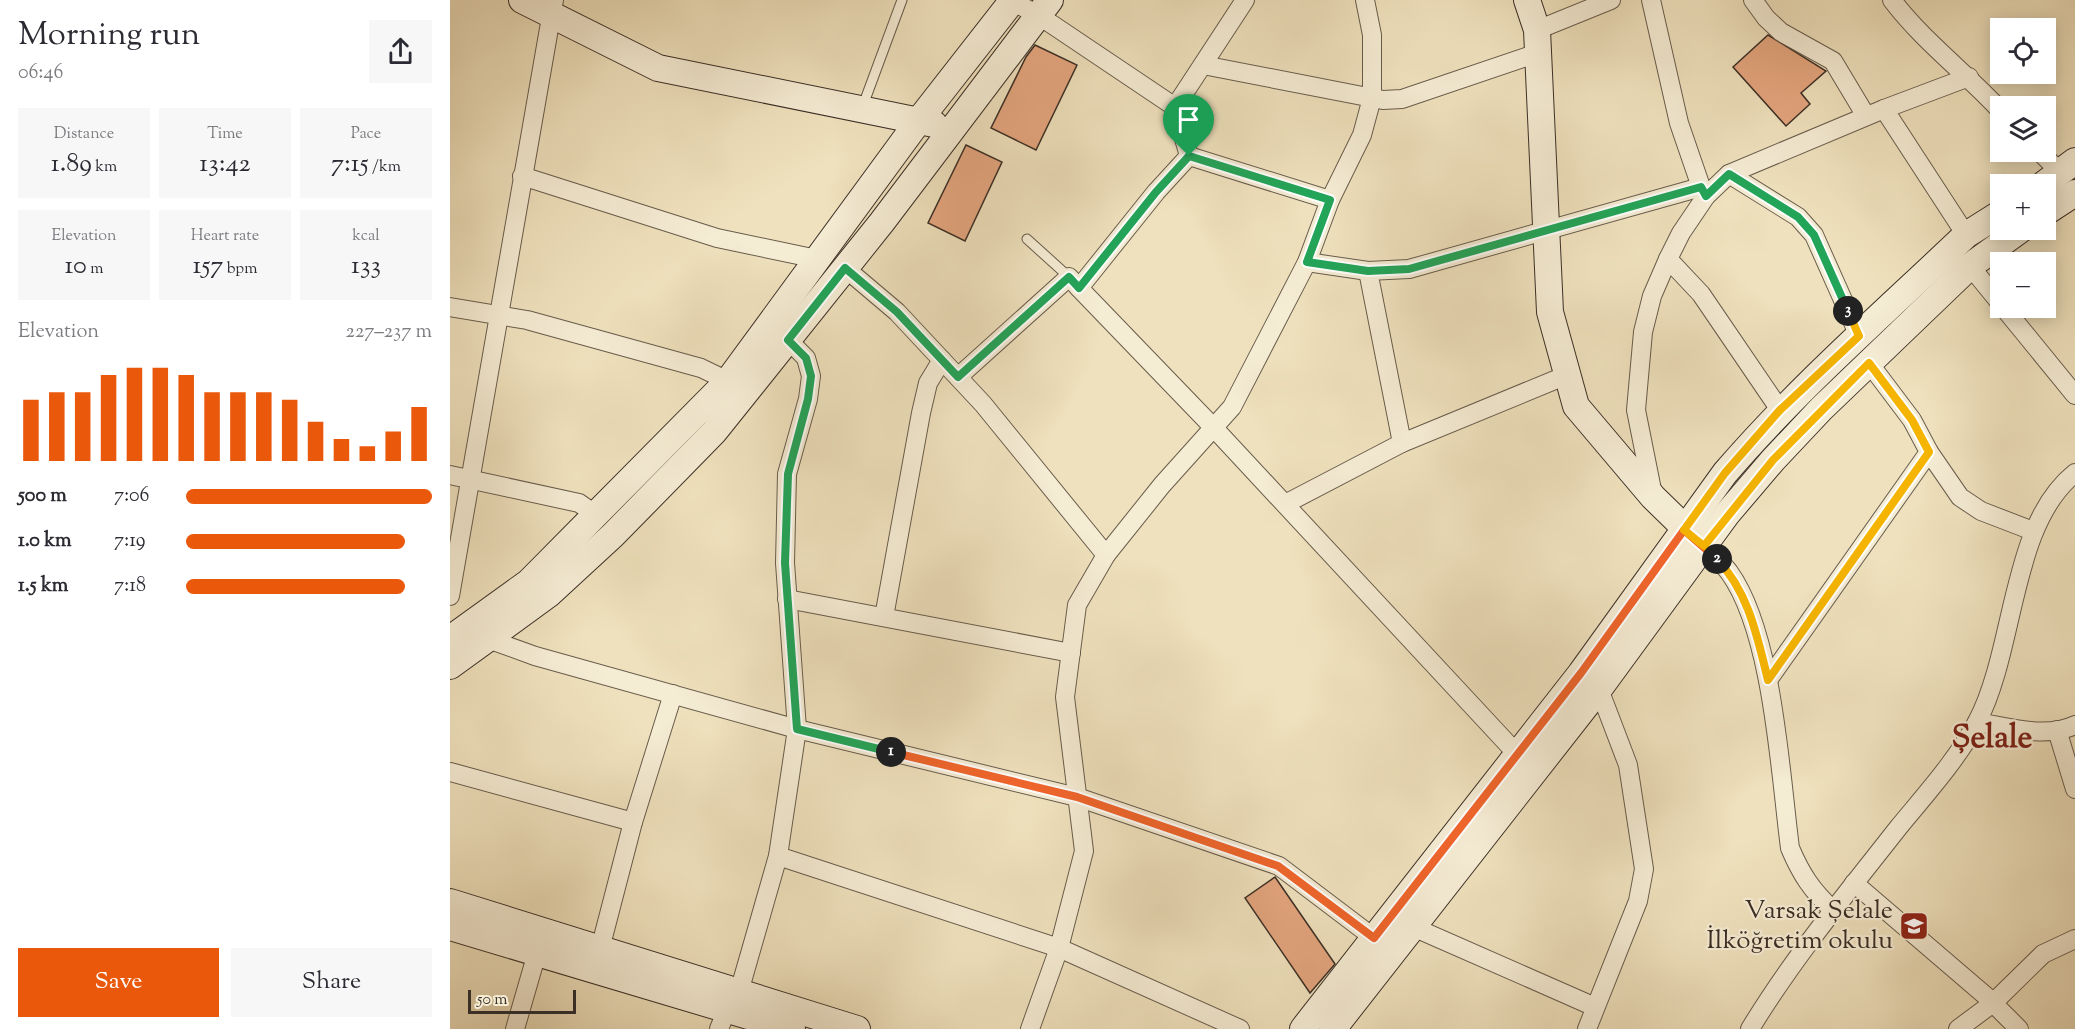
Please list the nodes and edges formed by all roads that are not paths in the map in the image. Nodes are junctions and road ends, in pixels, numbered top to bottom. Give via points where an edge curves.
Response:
1 (522, 0) edge
2 (902, 0) edge
3 (1012, 0) edge
4 (1245, 0) edge
5 (1365, 0) edge
6 (1527, 0) edge
7 (1611, 0) edge
8 (1651, 0) edge
9 (1753, 0) edge
10 (1892, 0) edge
11 (553, 7) edge
12 (1044, 7) edge
13 (1538, 41) junction
14 (1203, 65) junction
15 (1969, 77) junction
16 (1372, 98) junction
17 (1990, 99) edge
18 (1175, 107) junction
19 (862, 108) junction
20 (1884, 109) junction
21 (1866, 116) junction
22 (920, 119) junction
23 (951, 130) junction
24 (1189, 156) junction
25 (2049, 162) edge
26 (1729, 174) junction
27 (522, 176) junction
28 (2064, 178) edge
29 (1704, 191) junction
30 (2056, 193) edge
31 (1330, 200) junction
32 (1990, 220) edge
33 (1546, 229) junction
34 (1966, 236) junction
35 (1027, 239) dead end
36 (2006, 240) edge
37 (817, 259) junction
38 (1668, 259) junction
39 (1307, 262) junction
40 (1970, 266) junction
41 (845, 268) junction
42 (1368, 271) junction
43 (1074, 283) junction
44 (1990, 291) edge
45 (450, 307) edge
46 (498, 315) junction
47 (2012, 318) edge
48 (1859, 336) junction
49 (788, 340) junction
50 (942, 360) junction
51 (1869, 363) junction
52 (1567, 375) junction
53 (958, 377) junction
54 (728, 381) junction
55 (2075, 395) edge
56 (1780, 410) junction
57 (1213, 427) junction
58 (1402, 443) junction
59 (1929, 452) junction
60 (2075, 473) edge
61 (450, 475) edge
62 (470, 478) junction
63 (1653, 497) junction
64 (1285, 504) junction
65 (596, 514) junction
66 (1684, 530) junction
67 (2032, 531) junction
68 (1704, 546) junction
69 (1106, 555) junction
70 (450, 596) edge
71 (787, 599) junction
72 (884, 617) junction
73 (450, 639) edge
74 (488, 639) junction
75 (1071, 653) junction
76 (450, 666) edge
77 (1768, 680) junction
78 (1599, 689) junction
79 (673, 694) junction
80 (1977, 722) junction
81 (2075, 725) edge
82 (797, 729) junction
83 (2057, 730) junction
84 (1518, 755) junction
85 (450, 772) edge
86 (2075, 789) edge
87 (1077, 797) junction
88 (633, 822) junction
89 (778, 856) junction
90 (1854, 883) junction
91 (450, 902) edge
92 (1833, 910) junction
93 (450, 927) edge
94 (1413, 927) junction
95 (1374, 938) junction
96 (2075, 939) edge
97 (1059, 948) junction
98 (600, 949) junction
99 (537, 953) junction
100 (1993, 1003) junction
101 (1595, 1007) junction
102 (728, 1010) edge
103 (514, 1029) edge
104 (792, 1029) edge
105 (856, 1029) edge
106 (1030, 1029) edge
107 (1240, 1029) edge
108 (1303, 1029) edge
109 (1333, 1029) edge
110 (1587, 1029) edge
111 (1750, 1029) edge
112 (1958, 1029) edge
113 (2019, 1029) edge

1 - 11 street
2 - 19 lane
3 - 12 street
3 - 22 street
4 - 14 street
5 - 16 street via 1372,35
6 - 13 street
7 - 13 street
8 - 29 street via 1679,123
9 - 21 street via 1781,32 1833,61
10 - 15 street via 1909,22
11 - 19 street via 658,68
11 - 27 street
12 - 18 street
12 - 23 street
13 - 16 street via 1402,99
13 - 33 street
14 - 16 street
14 - 18 street
15 - 17 street
15 - 20 street
16 - 31 street via 1362,135
18 - 24 street
19 - 22 street
20 - 21 street
20 - 34 street
21 - 26 street
22 - 23 street
22 - 37 street
23 - 41 street
24 - 31 street
24 - 43 street
25 - 28 street
26 - 29 street
26 - 48 street via 1798,217 1814,235
27 - 37 street via 717,238
27 - 46 street
28 - 30 street
29 - 33 street
29 - 38 street
31 - 39 street
32 - 34 street
33 - 42 street via 1409,269
33 - 52 street via 1550,312
34 - 48 street
35 - 43 lane
36 - 40 street
37 - 54 street
38 - 56 street via 1701,294
38 - 63 street via 1642,332 1636,410
39 - 42 street
39 - 57 street via 1232,407
40 - 44 street
40 - 51 street
41 - 49 street
41 - 50 street via 897,312
42 - 58 street
43 - 53 street
43 - 57 street
45 - 46 street
46 - 54 street via 701,368
46 - 62 street
47 - 55 street
48 - 56 street
49 - 71 street via 806,358 811,376 788,474
49 - 74 street via 714,432 613,535 549,594
50 - 53 street
50 - 72 street via 928,383 921,414
51 - 59 street via 1912,420
51 - 68 street via 1773,460
52 - 58 street
52 - 63 street via 1576,406
53 - 69 street
54 - 65 street
56 - 66 street via 1725,473
57 - 64 street
57 - 69 street
58 - 64 street
59 - 67 street via 1960,496 1981,512
59 - 77 street
60 - 67 street via 2048,501
61 - 62 street
62 - 65 street via 579,503
62 - 70 street
63 - 66 street
64 - 84 street
65 - 73 street via 529,582
66 - 68 street
66 - 84 street
67 - 80 street via 1994,685
68 - 77 street via 1730,572 1751,614
68 - 78 street
69 - 75 street via 1077,605
71 - 72 street
71 - 82 street
72 - 75 street
74 - 76 street
74 - 79 street
75 - 87 street via 1065,697
77 - 92 street via 1790,848 1812,891
78 - 94 street
78 - 101 street via 1628,765 1644,869 1638,901
79 - 82 street
79 - 88 street
80 - 83 street via 2034,731
80 - 90 street
81 - 83 street
82 - 87 street
82 - 89 street
83 - 86 street
84 - 95 street
85 - 88 street
87 - 95 street via 1278,866
87 - 97 street via 1084,851
88 - 98 street
89 - 97 street
89 - 102 street
90 - 92 street
90 - 100 street
91 - 98 street
92 - 111 street
93 - 99 street
94 - 101 street
94 - 109 street
95 - 108 street
96 - 100 street via 2043,954
97 - 106 street
97 - 107 street
98 - 102 street
99 - 102 street
99 - 103 street
100 - 112 street
100 - 113 street
101 - 110 street
102 - 104 street
102 - 105 street

